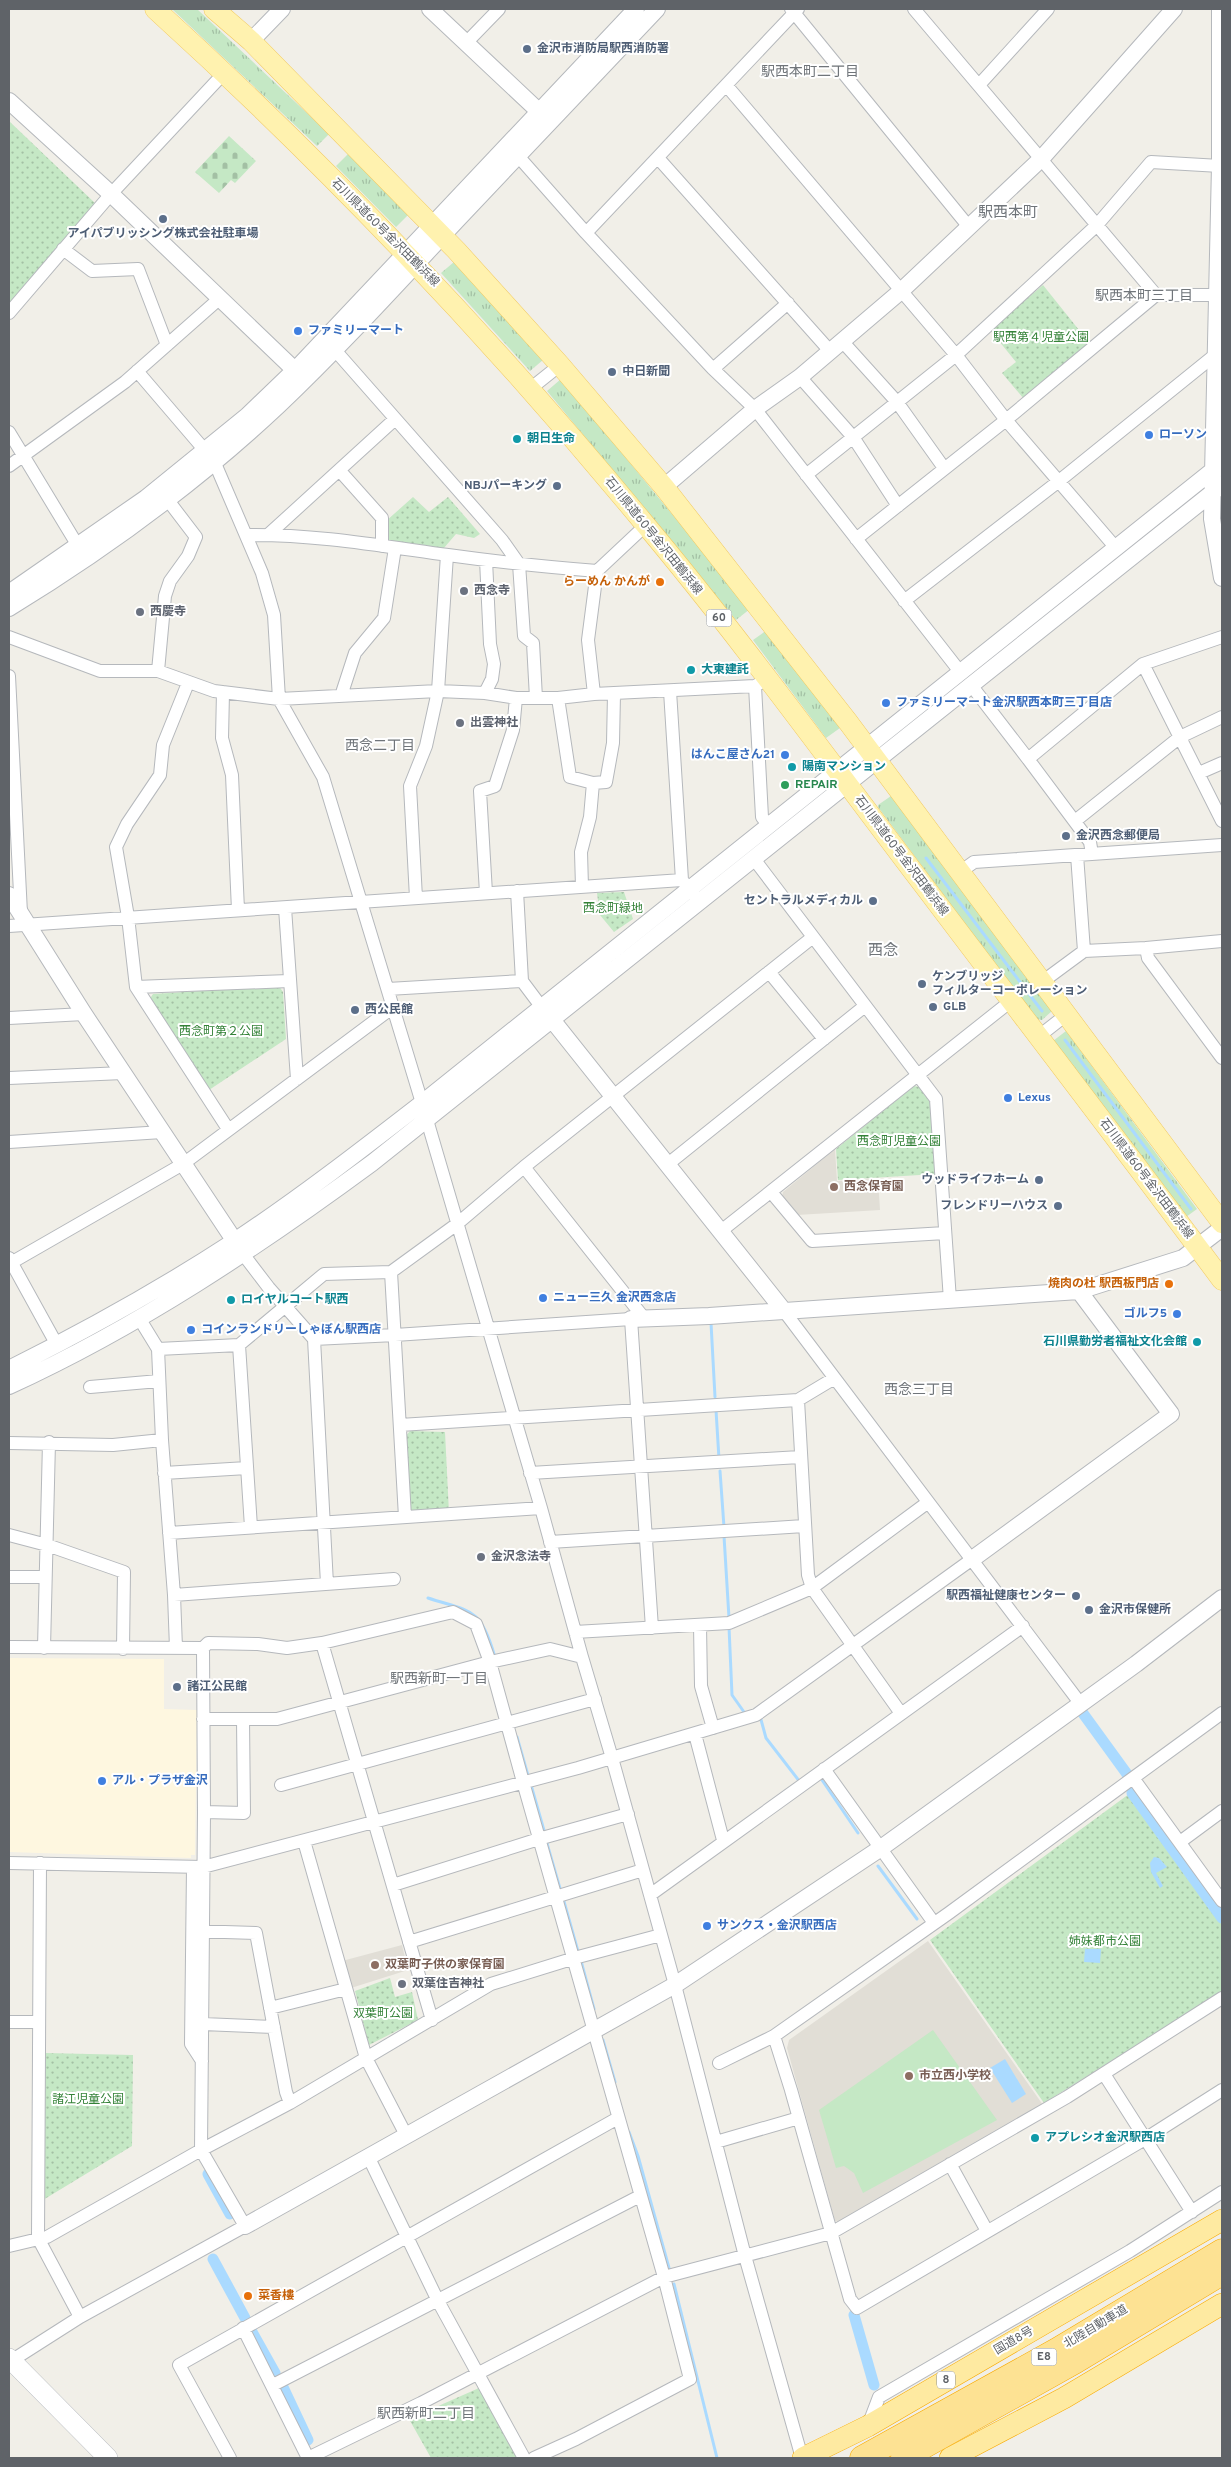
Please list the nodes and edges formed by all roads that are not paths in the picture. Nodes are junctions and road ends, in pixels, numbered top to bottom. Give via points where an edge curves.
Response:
1 (155, 9) edge
2 (214, 9) edge
3 (282, 9) edge
4 (430, 9) edge
5 (499, 9) edge
6 (636, 9) edge
7 (657, 9) edge
8 (1048, 9) edge
9 (1174, 9) edge
10 (1220, 9) edge
11 (794, 10) edge
12 (919, 11) edge
13 (1221, 33) edge
14 (251, 41) junction
15 (466, 44) junction
16 (225, 72) junction
17 (586, 73) junction
18 (726, 85) junction
19 (979, 85) junction
20 (9, 101) edge
21 (544, 117) junction
22 (518, 156) junction
23 (658, 158) junction
24 (1041, 159) junction
25 (1220, 166) junction
26 (111, 194) junction
27 (1097, 225) junction
28 (969, 227) junction
29 (437, 231) junction
30 (586, 233) junction
31 (1220, 239) edge
32 (63, 249) junction
33 (411, 259) junction
34 (900, 291) junction
35 (1156, 295) junction
36 (1216, 295) junction
37 (219, 299) junction
38 (788, 303) junction
39 (9, 313) edge
40 (167, 345) junction
41 (836, 346) junction
42 (334, 349) junction
43 (956, 354) junction
44 (1215, 355) junction
45 (560, 365) junction
46 (713, 369) junction
47 (137, 371) junction
48 (299, 375) junction
49 (800, 377) junction
50 (530, 389) junction
51 (897, 402) junction
52 (755, 410) junction
53 (394, 420) junction
54 (1006, 420) junction
55 (9, 432) edge
56 (853, 437) junction
57 (209, 456) junction
58 (23, 457) junction
59 (9, 466) edge
60 (1218, 467) edge
61 (944, 468) junction
62 (340, 471) junction
63 (806, 475) junction
64 (1059, 481) junction
65 (664, 487) junction
66 (1218, 489) edge
67 (167, 499) junction
68 (898, 506) junction
69 (646, 525) junction
70 (269, 534) junction
71 (247, 535) junction
72 (856, 539) junction
73 (78, 546) junction
74 (388, 547) junction
75 (1116, 548) junction
76 (447, 555) junction
77 (486, 560) junction
78 (519, 564) junction
79 (597, 571) junction
80 (1222, 578) edge
81 (38, 582) junction
82 (9, 593) edge
83 (904, 601) junction
84 (9, 608) edge
85 (1042, 618) junction
86 (9, 636) edge
87 (1222, 637) edge
88 (1143, 664) junction
89 (158, 671) junction
90 (9, 676) edge
91 (966, 679) junction
92 (188, 683) junction
93 (761, 683) junction
94 (438, 691) junction
95 (670, 691) junction
96 (223, 692) junction
97 (485, 693) junction
98 (594, 694) junction
99 (614, 694) junction
100 (341, 696) junction
101 (516, 698) junction
102 (536, 698) junction
103 (558, 698) junction
104 (279, 699) junction
105 (1222, 717) edge
106 (1180, 737) junction
107 (872, 755) junction
108 (1028, 759) junction
109 (1222, 763) edge
110 (1199, 773) junction
111 (842, 778) junction
112 (593, 783) junction
113 (1074, 821) junction
114 (1222, 821) edge
115 (769, 826) junction
116 (1222, 845) edge
117 (1092, 854) junction
118 (1077, 855) junction
119 (754, 859) junction
120 (960, 872) junction
121 (582, 887) junction
122 (691, 890) junction
123 (517, 891) junction
124 (486, 893) junction
125 (9, 895) edge
126 (416, 898) junction
127 (360, 902) junction
128 (285, 908) junction
129 (238, 910) junction
130 (128, 917) junction
131 (23, 919) junction
132 (9, 926) edge
133 (813, 937) junction
134 (1222, 942) edge
135 (1146, 948) junction
136 (1084, 951) junction
137 (769, 972) junction
138 (290, 981) junction
139 (522, 981) junction
140 (1042, 982) junction
141 (136, 987) junction
142 (388, 989) junction
143 (1011, 1001) junction
144 (865, 1006) junction
145 (392, 1008) junction
146 (542, 1008) junction
147 (84, 1014) junction
148 (1066, 1015) junction
149 (9, 1018) edge
150 (553, 1021) junction
151 (1038, 1036) junction
152 (824, 1039) junction
153 (1222, 1058) edge
154 (123, 1073) junction
155 (917, 1076) junction
156 (9, 1078) edge
157 (297, 1079) junction
158 (613, 1096) junction
159 (422, 1104) junction
160 (427, 1121) junction
161 (228, 1129) junction
162 (162, 1132) junction
163 (9, 1142) edge
164 (183, 1164) junction
165 (668, 1164) junction
166 (524, 1167) junction
167 (771, 1192) junction
168 (457, 1224) junction
169 (1222, 1224) edge
170 (1222, 1228) edge
171 (721, 1232) junction
172 (946, 1233) junction
173 (1197, 1247) junction
174 (238, 1248) junction
175 (10, 1261) edge
176 (391, 1272) junction
177 (1222, 1280) edge
178 (1079, 1291) junction
179 (950, 1300) junction
180 (286, 1306) junction
181 (784, 1311) junction
182 (139, 1318) junction
183 (638, 1319) junction
184 (488, 1329) junction
185 (395, 1336) junction
186 (314, 1338) junction
187 (57, 1345) junction
188 (239, 1345) junction
189 (158, 1349) junction
190 (9, 1369) edge
191 (833, 1379) junction
192 (159, 1381) junction
193 (9, 1386) edge
194 (90, 1387) dead end
195 (798, 1400) junction
196 (637, 1410) junction
197 (514, 1418) junction
198 (400, 1425) junction
199 (162, 1440) junction
200 (49, 1442) junction
201 (9, 1443) edge
202 (800, 1457) junction
203 (641, 1466) junction
204 (247, 1468) junction
205 (530, 1473) junction
206 (164, 1474) junction
207 (927, 1503) junction
208 (541, 1508) junction
209 (405, 1517) junction
210 (325, 1522) junction
211 (804, 1526) junction
212 (251, 1527) junction
213 (169, 1533) junction
214 (9, 1535) edge
215 (646, 1536) junction
216 (550, 1542) junction
217 (47, 1545) junction
218 (971, 1560) junction
219 (9, 1577) edge
220 (44, 1577) junction
221 (394, 1579) dead end
222 (328, 1584) junction
223 (812, 1588) junction
224 (174, 1595) junction
225 (1222, 1598) edge
226 (700, 1625) junction
227 (1022, 1626) junction
228 (652, 1628) junction
229 (575, 1632) junction
230 (322, 1643) junction
231 (852, 1645) junction
232 (9, 1647) edge
233 (44, 1648) junction
234 (176, 1648) junction
235 (203, 1648) junction
236 (123, 1649) junction
237 (582, 1657) junction
238 (494, 1661) junction
239 (595, 1699) junction
240 (339, 1702) junction
241 (1080, 1703) junction
242 (900, 1712) junction
243 (1222, 1714) edge
244 (203, 1719) junction
245 (244, 1719) junction
246 (511, 1721) junction
247 (713, 1728) junction
248 (695, 1734) junction
249 (612, 1758) junction
250 (358, 1764) junction
251 (824, 1768) junction
252 (1133, 1778) junction
253 (527, 1781) junction
254 (281, 1785) dead end
255 (204, 1812) junction
256 (1222, 1812) edge
257 (628, 1814) junction
258 (374, 1822) junction
259 (543, 1838) junction
260 (724, 1840) junction
261 (304, 1841) junction
262 (1180, 1842) junction
263 (881, 1848) junction
264 (9, 1863) edge
265 (40, 1863) junction
266 (198, 1867) junction
267 (643, 1870) junction
268 (393, 1885) junction
269 (559, 1895) junction
270 (650, 1895) junction
271 (1222, 1900) edge
272 (934, 1923) junction
273 (198, 1931) junction
274 (661, 1935) junction
275 (409, 1942) junction
276 (576, 1958) junction
277 (198, 1971) junction
278 (675, 1985) junction
279 (346, 1989) junction
280 (1222, 1998) edge
281 (270, 2008) junction
282 (432, 2020) junction
283 (9, 2022) edge
284 (39, 2022) junction
285 (203, 2024) junction
286 (274, 2027) junction
287 (593, 2030) junction
288 (774, 2036) junction
289 (366, 2058) junction
290 (202, 2061) junction
291 (720, 2063) dead end
292 (1104, 2074) junction
293 (1222, 2090) edge
294 (290, 2103) junction
295 (618, 2118) junction
296 (799, 2118) junction
297 (406, 2135) junction
298 (1145, 2139) junction
299 (716, 2142) junction
300 (202, 2150) junction
301 (368, 2156) junction
302 (950, 2164) junction
303 (1222, 2192) edge
304 (640, 2196) junction
305 (1222, 2206) edge
306 (1192, 2212) junction
307 (1222, 2220) edge
308 (245, 2226) junction
309 (987, 2231) junction
310 (831, 2233) junction
311 (409, 2236) junction
312 (38, 2238) junction
313 (9, 2246) edge
314 (1130, 2251) junction
315 (1222, 2251) edge
316 (745, 2256) junction
317 (1119, 2272) junction
318 (1222, 2273) edge
319 (664, 2277) junction
320 (1088, 2299) junction
321 (438, 2300) junction
322 (1222, 2304) edge
323 (1213, 2313) edge
324 (80, 2317) junction
325 (1002, 2326) junction
326 (243, 2328) junction
327 (10, 2359) edge
328 (965, 2369) junction
329 (478, 2372) junction
330 (272, 2385) junction
331 (868, 2426) junction
332 (108, 2458) edge
333 (230, 2458) edge
334 (308, 2458) edge
335 (524, 2458) edge
336 (534, 2458) edge
337 (802, 2458) edge
338 (862, 2458) edge
339 (903, 2458) edge
340 (950, 2458) edge

1 - 16 main road, 石川県道60号金沢田鶴浜線 / 60
2 - 14 main road
3 - 14 street
4 - 15 street
5 - 15 street
6 - 17 street
7 - 17 street
8 - 19 street
9 - 24 street
10 - 13 street
11 - 18 street
11 - 28 street
12 - 19 street
13 - 25 street
14 - 29 main road
15 - 21 street
16 - 26 street
16 - 33 main road, 石川県道60号金沢田鶴浜線 / 60
17 - 21 street
18 - 23 street
18 - 34 street
19 - 24 street
20 - 26 street
21 - 22 street
21 - 29 street
22 - 29 street
22 - 30 street
23 - 30 street
23 - 38 street
24 - 27 street
24 - 28 street
25 - 27 street via 1152,162
25 - 31 street
26 - 32 street
26 - 37 street
27 - 35 street
27 - 43 street
28 - 34 street
29 - 33 street
29 - 45 main road
30 - 46 street
31 - 36 street
32 - 39 street
32 - 40 street via 92,271 138,269
33 - 42 street
33 - 48 street
33 - 50 main road, 石川県道60号金沢田鶴浜線 / 60
34 - 41 street
34 - 43 street
35 - 36 street
35 - 54 street
36 - 44 street
37 - 40 street
37 - 48 street
38 - 41 street
38 - 46 street
40 - 47 street
41 - 49 street
41 - 51 street
42 - 48 street
42 - 53 street
43 - 51 street
43 - 54 street
44 - 60 street
44 - 64 street
45 - 50 street
45 - 65 main road
46 - 52 street
47 - 57 street
47 - 58 street
48 - 57 street via 247,416
49 - 52 street
49 - 56 street
50 - 69 main road, 石川県道60号金沢田鶴浜線 / 60
51 - 56 street
51 - 61 street
52 - 63 street
52 - 65 street
53 - 62 street
53 - 78 street via 502,540
54 - 61 street
54 - 64 street
55 - 58 street
56 - 63 street
56 - 68 street
57 - 67 street
57 - 71 street
57 - 73 street
58 - 59 street
58 - 73 street
60 - 66 street
60 - 75 street
61 - 68 street
62 - 70 street
62 - 74 street via 382,518
63 - 72 street
64 - 75 street
64 - 83 street
65 - 107 main road
66 - 80 street via 1212,519
66 - 85 street
67 - 81 street
67 - 89 street via 196,537 188,556 170,581 165,596
68 - 72 street
69 - 79 street
69 - 93 main road, 石川県道60号金沢田鶴浜線 / 60
70 - 71 street
70 - 74 street
71 - 104 street via 274,615
72 - 83 street
73 - 81 street
74 - 76 street
74 - 100 street via 384,618 355,653
75 - 85 street
76 - 77 street
76 - 94 street
77 - 78 street
77 - 97 street via 494,664 492,680
78 - 79 street
78 - 102 street via 524,636 532,644
79 - 98 street via 588,640
81 - 82 street
81 - 84 street
83 - 91 street
85 - 91 street
86 - 89 street via 100,671
87 - 88 street
88 - 106 street
88 - 108 street
89 - 92 street
90 - 131 street
91 - 107 street
91 - 108 street
92 - 96 street
92 - 130 street via 163,745 160,775 127,824 116,847
93 - 95 street
93 - 111 main road, 石川県道60号金沢田鶴浜線 / 60
93 - 115 street via 762,816
94 - 97 street
94 - 100 street
94 - 126 street via 426,746 410,786
95 - 99 street
95 - 122 street
96 - 104 street
96 - 129 street via 222,738 232,775
97 - 101 street
98 - 99 street
98 - 103 street
99 - 112 street via 614,743 606,782
100 - 104 street
101 - 102 street
101 - 124 street via 513,730 495,786 480,791
102 - 103 street
103 - 112 street via 570,777
104 - 127 street via 323,776
105 - 106 street
106 - 110 street
106 - 113 street
107 - 111 street
107 - 120 main road
108 - 113 street
109 - 110 street
110 - 114 street
111 - 115 street
111 - 119 street
111 - 143 main road, 石川県道60号金沢田鶴浜線 / 60
112 - 121 street via 590,817 580,852
113 - 117 street via 1090,842
115 - 122 street
116 - 117 street
117 - 118 street
118 - 120 street via 974,862
118 - 136 street
119 - 122 street
119 - 133 street
120 - 140 main road
121 - 122 street
121 - 123 street
122 - 146 street
122 - 150 street
123 - 124 street
123 - 139 street
124 - 126 street
125 - 131 street
126 - 127 street
127 - 128 street
127 - 142 street
128 - 129 street
128 - 138 street
129 - 130 street
130 - 131 street
130 - 141 street
131 - 132 street
131 - 147 street
133 - 137 street
133 - 144 street
134 - 135 street
135 - 136 street
135 - 153 street via 1148,958
136 - 140 street
137 - 152 street
137 - 158 street
138 - 141 street
138 - 157 street
139 - 142 street
139 - 146 street
140 - 148 main road
141 - 161 street
142 - 145 street
143 - 151 main road, 石川県道60号金沢田鶴浜線 / 60
143 - 155 street
144 - 152 street
144 - 155 street
145 - 157 street
145 - 159 street
146 - 150 street
146 - 159 street
147 - 149 street
147 - 154 street
148 - 151 street
148 - 169 main road
150 - 158 street
150 - 160 street
151 - 173 main road, 石川県道60号金沢田鶴浜線 / 60
152 - 165 street
154 - 156 street
154 - 162 street
155 - 167 street
155 - 172 street via 938,1105
157 - 161 street
158 - 165 street
158 - 166 street
159 - 160 street
159 - 174 street
160 - 168 street
160 - 174 street via 323,1200
161 - 164 street
162 - 163 street
162 - 164 street
164 - 174 street
164 - 175 street
165 - 171 street
166 - 168 street
166 - 183 street
167 - 171 street
167 - 172 street via 812,1241
168 - 176 street
168 - 184 street
170 - 173 street
171 - 181 street
172 - 179 street
173 - 177 main road, 石川県道60号金沢田鶴浜線 / 60
173 - 178 street via 1183,1258
174 - 180 street
174 - 182 street
174 - 187 street
175 - 187 street
176 - 180 street via 324,1274
176 - 185 street
178 - 179 street
178 - 218 street via 1171,1414
179 - 181 street
180 - 186 street
180 - 188 street
181 - 183 street
181 - 191 street
182 - 189 street
182 - 193 street
183 - 184 street
183 - 196 street
184 - 185 street
184 - 197 street
185 - 186 street
185 - 198 street
186 - 210 street
187 - 190 street
188 - 189 street
188 - 204 street
189 - 192 street
191 - 195 street
191 - 207 street
192 - 194 street
192 - 199 street
195 - 196 street
195 - 202 street
196 - 197 street
196 - 203 street
197 - 198 street
197 - 205 street
198 - 209 street
199 - 200 street via 113,1445
199 - 206 street
200 - 201 street
200 - 217 street
202 - 203 street
202 - 211 street
203 - 205 street
203 - 215 street
204 - 206 street
204 - 212 street
205 - 208 street
206 - 213 street
207 - 218 street
207 - 223 street
208 - 209 street
208 - 216 street
209 - 210 street
210 - 212 street
210 - 222 street
211 - 215 street
211 - 223 street
212 - 213 street
213 - 224 street
214 - 217 street
215 - 216 street
215 - 228 street
216 - 229 street
217 - 220 street
217 - 236 street via 124,1572
218 - 227 street
218 - 231 street
219 - 220 street
220 - 233 street
221 - 222 street
222 - 224 street
223 - 226 street via 729,1623
223 - 231 street
224 - 234 street
225 - 241 street
226 - 228 street
226 - 247 street via 701,1686
227 - 241 street
227 - 242 street
228 - 229 street
229 - 237 street
230 - 235 street via 287,1648 208,1643
230 - 238 street via 453,1612 476,1624
230 - 240 street
231 - 242 street
231 - 247 street via 756,1715
232 - 233 street
233 - 236 street
234 - 235 street
234 - 236 street
235 - 244 street
237 - 238 street via 550,1649
237 - 239 street
238 - 240 street
238 - 246 street
239 - 246 street
239 - 249 street
240 - 245 street via 277,1719
240 - 250 street
241 - 263 street
242 - 251 street
243 - 252 street
244 - 245 street
244 - 255 street
245 - 255 street via 244,1813
246 - 250 street
246 - 253 street
247 - 248 street
248 - 249 street
248 - 260 street
249 - 253 street
249 - 257 street
250 - 254 street
250 - 258 street
251 - 260 street
251 - 263 street
252 - 262 street
252 - 272 street
253 - 258 street
253 - 259 street
255 - 266 street
256 - 262 street
257 - 259 street
257 - 267 street
258 - 261 street
258 - 268 street
259 - 268 street
259 - 269 street
260 - 270 street
261 - 266 street
261 - 279 street
262 - 271 street
263 - 272 street
263 - 278 street
264 - 265 street
265 - 266 street
265 - 284 street
266 - 273 street
267 - 269 street
267 - 270 street
268 - 275 street
269 - 275 street
269 - 276 street
270 - 274 street
272 - 288 street
273 - 277 street
273 - 281 street via 256,1933
274 - 276 street
274 - 278 street
275 - 282 street
276 - 282 street via 491,1984
276 - 287 street
277 - 285 street
277 - 290 street via 191,2044
278 - 287 street
278 - 299 street
279 - 281 street
279 - 289 street
280 - 292 street
281 - 286 street
282 - 289 street
283 - 284 street
284 - 312 street
285 - 286 street
285 - 290 street
286 - 294 street
287 - 295 street
287 - 297 street
288 - 291 street
288 - 296 street
289 - 294 street
289 - 297 street
290 - 300 street
292 - 298 street
292 - 302 street
293 - 298 street
294 - 300 street
295 - 304 street
295 - 311 street
296 - 299 street
296 - 310 street
297 - 301 street
298 - 306 street
298 - 309 street
299 - 316 street
300 - 308 street
300 - 312 street via 48,2237
301 - 308 street
301 - 311 street
302 - 309 street
302 - 310 street
303 - 306 street
304 - 319 street
304 - 321 street
305 - 317 highway, 8
306 - 314 street
307 - 320 highway, 国道8号 / 8
308 - 324 street
309 - 310 street via 857,2308 850,2299
310 - 316 street
311 - 321 street
311 - 326 street
312 - 313 street
312 - 324 street
314 - 317 street
314 - 325 street
315 - 338 highway, 北陸自動車道 / E8 via 1057,2350
316 - 319 street
316 - 337 street
317 - 320 highway, 8
318 - 339 highway, 北陸自動車道 / E8 via 1076,2361
319 - 329 street
319 - 336 street via 690,2379
320 - 328 highway, 国道8号 / 8
321 - 329 street
321 - 330 street
322 - 323 highway
323 - 340 highway
324 - 327 street
325 - 328 street via 1004,2332 977,2354
325 - 331 street via 879,2396
326 - 330 street
326 - 333 street via 179,2365
327 - 332 main road
328 - 331 highway, 国道8号 / 8
329 - 334 street
329 - 335 street
330 - 334 street
331 - 337 highway, 国道8号 / 8

